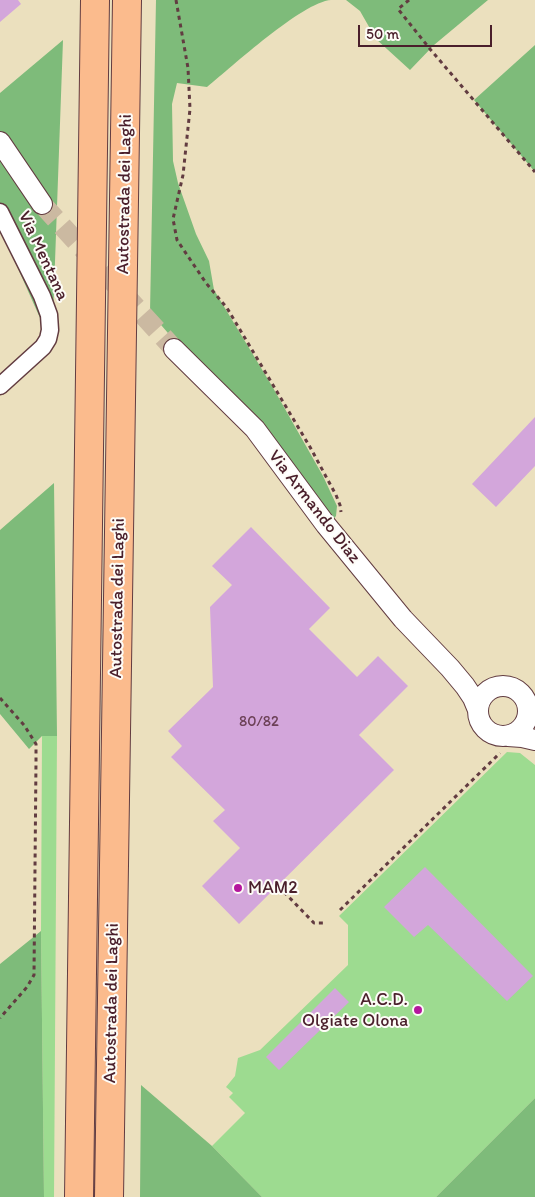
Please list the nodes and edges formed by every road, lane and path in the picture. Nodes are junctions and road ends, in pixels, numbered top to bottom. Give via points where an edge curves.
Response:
1 (94, 0) edge
2 (127, 0) edge
3 (176, 0) edge
4 (408, 0) edge
5 (0, 142) edge
6 (535, 172) edge
7 (42, 204) tunnel mouth
8 (0, 212) edge
9 (174, 349) tunnel mouth
10 (0, 386) edge
11 (329, 530) junction
12 (450, 668) junction
13 (495, 686) junction
14 (0, 698) edge
15 (478, 710) junction
16 (531, 712) edge
17 (535, 740) edge
18 (506, 742) junction
19 (284, 892) dead end
20 (340, 910) dead end
21 (324, 923) dead end
22 (0, 1018) edge
23 (79, 1197) edge
24 (109, 1197) edge

1 - 23 highway, Autostrada dei Laghi
2 - 24 highway, Autostrada dei Laghi
3 - 11 path via 188,68 190,109 184,175 173,219 177,240 227,308 336,494 341,513
4 - 6 path via 398,9
5 - 7 street
8 - 10 street, Via Mentana via 46,306 51,323 43,347
9 - 11 street, Via Armando Diaz via 255,430
11 - 12 street, Via Armando Diaz via 403,619
12 - 13 street, Via Armando Diaz via 484,685
12 - 15 street, Via Armando Diaz
13 - 15 street via 479,701
13 - 16 street, Via Armando Diaz via 504,685 520,692
14 - 22 path via 36,744 36,770 34,975
15 - 18 street, Via Armando Diaz via 484,727
16 - 18 street, Via Armando Diaz via 523,727
17 - 18 street, Via Armando Diaz via 522,737
18 - 20 path
19 - 21 path via 314,924

